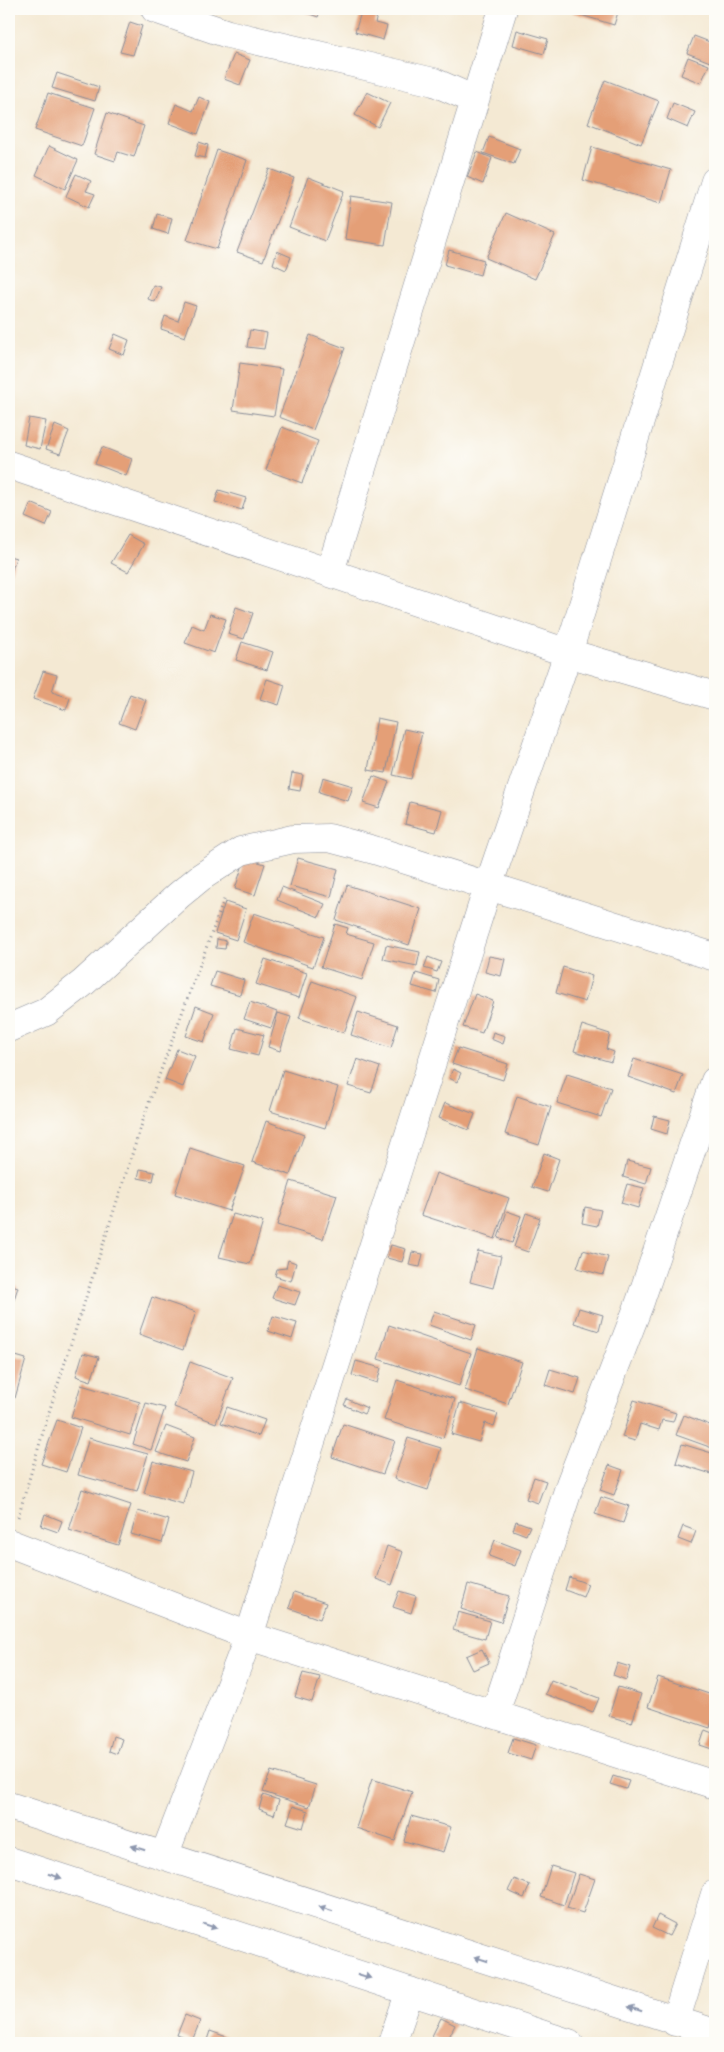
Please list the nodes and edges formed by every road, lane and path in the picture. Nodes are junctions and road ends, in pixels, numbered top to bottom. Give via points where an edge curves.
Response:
1 (155, 9) edge
2 (503, 9) edge
3 (475, 100) junction
4 (715, 181) edge
5 (9, 466) edge
6 (330, 572) junction
7 (568, 652) junction
8 (715, 696) edge
9 (242, 851) junction
10 (490, 884) junction
11 (715, 957) edge
12 (9, 1028) edge
13 (715, 1081) edge
14 (10, 1543) edge
15 (249, 1636) junction
16 (495, 1714) junction
17 (715, 1785) edge
18 (9, 1806) edge
19 (164, 1856) junction
20 (9, 1861) edge
21 (715, 1894) edge
22 (410, 1991) junction
23 (675, 2022) junction
24 (715, 2033) edge
25 (392, 2043) edge
26 (569, 2043) edge

1 - 3 street via 245,38 434,82
2 - 3 street
3 - 6 street
4 - 7 street
5 - 6 street
6 - 7 street
7 - 8 street
7 - 10 street
9 - 10 street via 293,839 329,838
9 - 12 street via 179,895 83,983 46,1012
9 - 14 path via 147,1108
10 - 11 street
10 - 15 street
13 - 16 street via 640,1302 570,1484
14 - 15 street
15 - 16 street
15 - 19 street
16 - 17 street
19 -> 18 street
23 -> 19 street
20 -> 22 street
21 - 23 street
22 - 25 street
22 - 26 street
23 - 24 street

